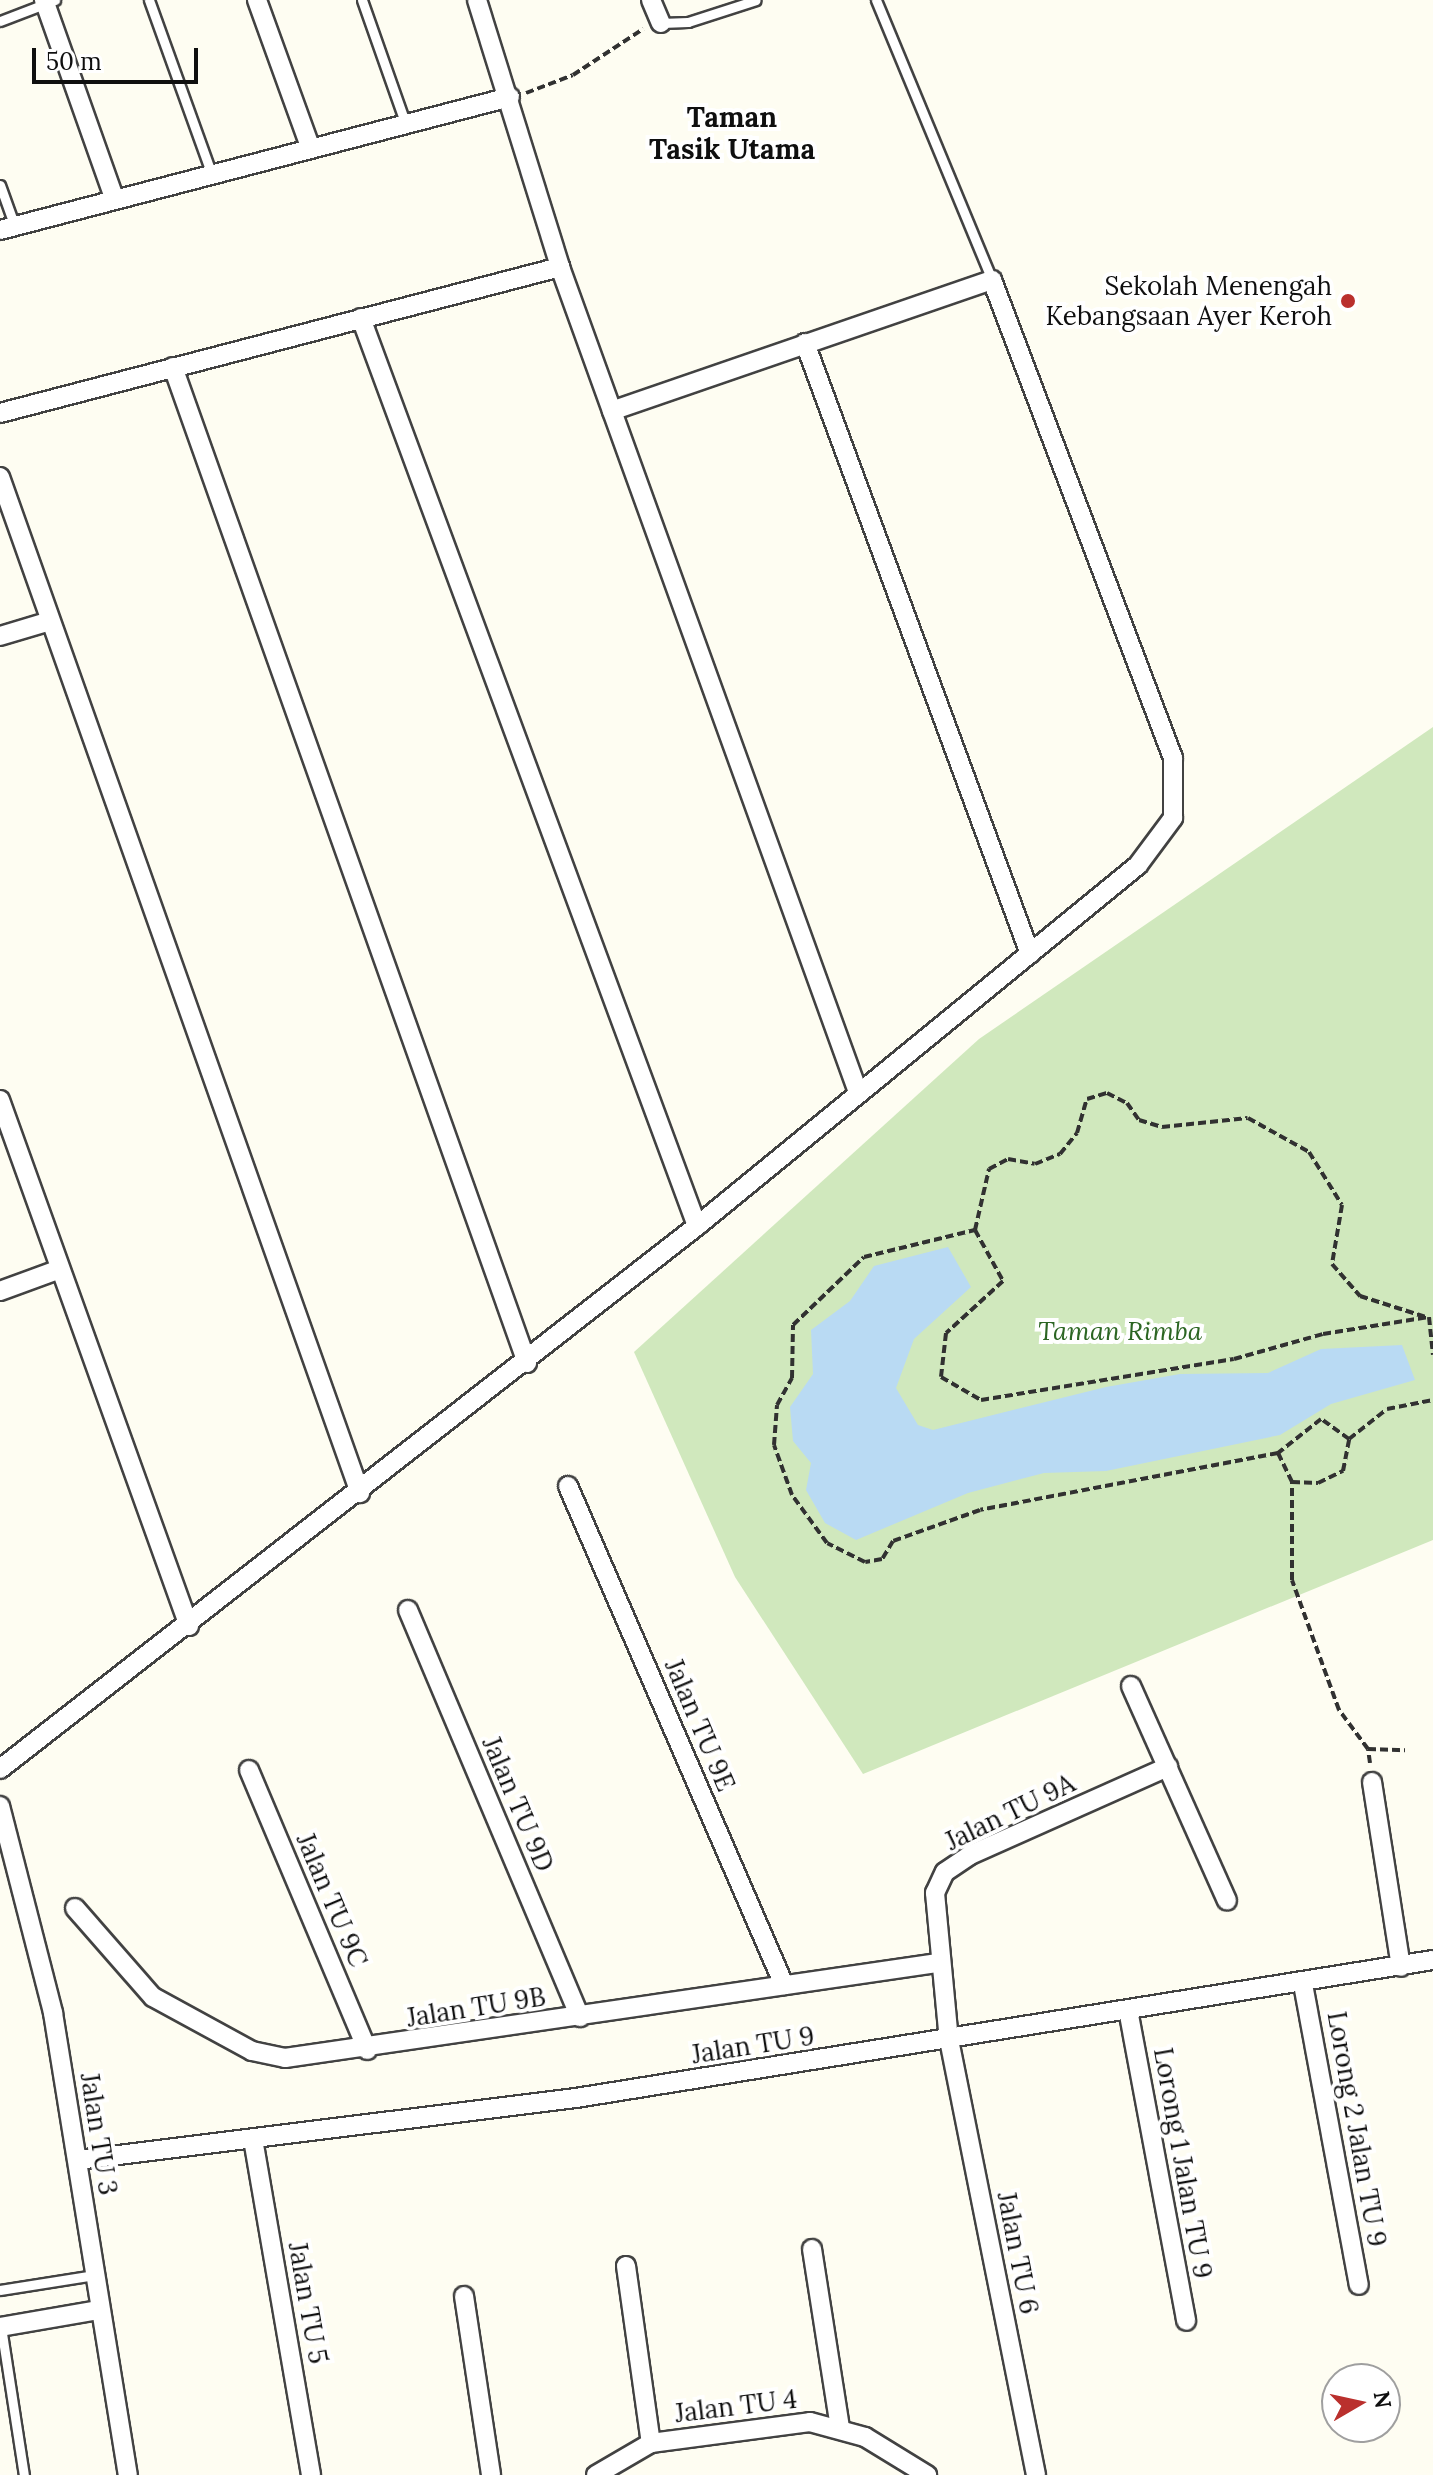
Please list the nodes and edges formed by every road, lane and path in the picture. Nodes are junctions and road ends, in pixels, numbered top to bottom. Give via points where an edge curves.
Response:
1 (149, 0) edge
2 (257, 0) edge
3 (362, 0) edge
4 (477, 0) edge
5 (651, 0) edge
6 (876, 0) edge
7 (48, 1) edge
8 (753, 1) edge
9 (0, 21) edge
10 (661, 23) junction
11 (510, 97) junction
12 (406, 125) junction
13 (311, 149) junction
14 (212, 175) junction
15 (0, 185) edge
16 (115, 200) junction
17 (7, 228) edge
18 (560, 267) junction
19 (992, 280) junction
20 (361, 318) junction
21 (805, 343) junction
22 (173, 367) junction
23 (612, 411) junction
24 (0, 413) edge
25 (0, 477) edge
26 (50, 621) junction
27 (0, 636) edge
28 (1030, 954) junction
29 (858, 1092) junction
30 (0, 1100) edge
31 (697, 1226) junction
32 (975, 1230) junction
33 (60, 1269) junction
34 (0, 1291) edge
35 (1429, 1317) junction
36 (1433, 1355) edge
37 (527, 1363) junction
38 (1433, 1400) edge
39 (1349, 1439) junction
40 (1278, 1453) junction
41 (1292, 1482) junction
42 (568, 1486) dead end
43 (360, 1493) junction
44 (408, 1610) dead end
45 (189, 1626) junction
46 (1131, 1686) dead end
47 (1368, 1749) junction
48 (1405, 1750) dead end
49 (1168, 1767) junction
50 (0, 1769) edge
51 (249, 1770) dead end
52 (1372, 1782) joint
53 (0, 1806) edge
54 (1227, 1901) dead end
55 (75, 1908) dead end
56 (1433, 1960) edge
57 (938, 1963) junction
58 (1401, 1967) junction
59 (1303, 1984) junction
60 (784, 1985) junction
61 (1129, 2015) junction
62 (580, 2017) junction
63 (949, 2041) junction
64 (367, 2050) junction
65 (253, 2139) junction
66 (78, 2160) junction
67 (812, 2249) dead end
68 (626, 2266) dead end
69 (95, 2275) junction
70 (1359, 2285) dead end
71 (0, 2290) edge
72 (464, 2296) dead end
73 (98, 2310) junction
74 (1186, 2321) dead end
75 (1, 2327) edge
76 (840, 2427) junction
77 (651, 2443) junction
78 (24, 2475) edge
79 (128, 2475) edge
80 (311, 2475) edge
81 (491, 2475) edge
82 (596, 2475) edge
83 (927, 2475) edge
84 (1036, 2475) edge

1 - 14 lane
2 - 13 street
3 - 12 lane
4 - 11 street
5 - 10 street
6 - 19 lane
7 - 9 lane
7 - 16 street
8 - 10 lane via 688,22
10 - 11 path via 628,34 573,75
11 - 12 street
11 - 18 street
12 - 13 street
13 - 14 street
14 - 16 street
15 - 17 lane
16 - 17 street
18 - 20 street
18 - 23 street
19 - 21 street
19 - 28 street via 1173,758 1178,790 1159,843
20 - 22 street
20 - 31 street
21 - 23 street
21 - 28 street
22 - 24 street
22 - 37 street
23 - 29 street
25 - 26 street
26 - 27 street
26 - 43 street
28 - 29 street
29 - 31 street
30 - 33 street
31 - 37 street
32 - 35 path via 1003,1281 946,1333 941,1377 981,1400 1234,1359 1323,1334
32 - 35 path via 989,1169 1008,1159 1035,1164 1060,1154 1077,1133 1087,1099 1107,1093 1127,1103 1139,1120 1162,1127 1248,1118 1309,1152 1342,1205 1332,1264 1360,1296
32 - 40 path via 864,1257 793,1325 792,1378 777,1405 774,1445 792,1495 827,1543 865,1562 882,1559 893,1541 980,1510
33 - 34 street
33 - 45 street
35 - 36 path
37 - 43 street
38 - 39 path via 1387,1409
39 - 40 path via 1321,1419
39 - 41 path via 1343,1471 1318,1483
40 - 41 path
41 - 47 path via 1292,1580 1339,1710
42 - 60 street, Jalan TU 9E
43 - 45 street
44 - 62 street, Jalan TU 9D
45 - 50 street
46 - 49 street
47 - 48 path
47 - 52 path
49 - 54 street
49 - 57 street, Jalan TU 9A via 945,1872 935,1893
51 - 64 street, Jalan TU 9C
52 - 58 street
53 - 66 street, Jalan TU 3 via 53,2013
55 - 64 street, Jalan TU 9B via 153,1997 195,2024 285,2058
56 - 58 street, Jalan TU 9
57 - 60 street, Jalan TU 9B
57 - 63 street, Jalan TU 9A
58 - 59 street, Jalan TU 9
59 - 61 street, Jalan TU 9
59 - 70 street, Lorong 2 Jalan TU 9
60 - 62 street, Jalan TU 9B
61 - 63 street, Jalan TU 9
61 - 74 street, Lorong 1 Jalan TU 9
62 - 64 street, Jalan TU 9B
63 - 65 street, Jalan TU 9
63 - 84 street, Jalan TU 6
65 - 66 street, Jalan TU 9
65 - 80 street, Jalan TU 5
66 - 69 street, Jalan TU 3
67 - 76 street
68 - 77 street
69 - 71 lane
69 - 73 street, Jalan TU 3
72 - 81 street
73 - 75 street
73 - 79 street, Jalan TU 3
75 - 78 lane
76 - 77 street, Jalan TU 4 via 810,2422
76 - 83 street, Jalan TU 4
77 - 82 street, Jalan TU 4

